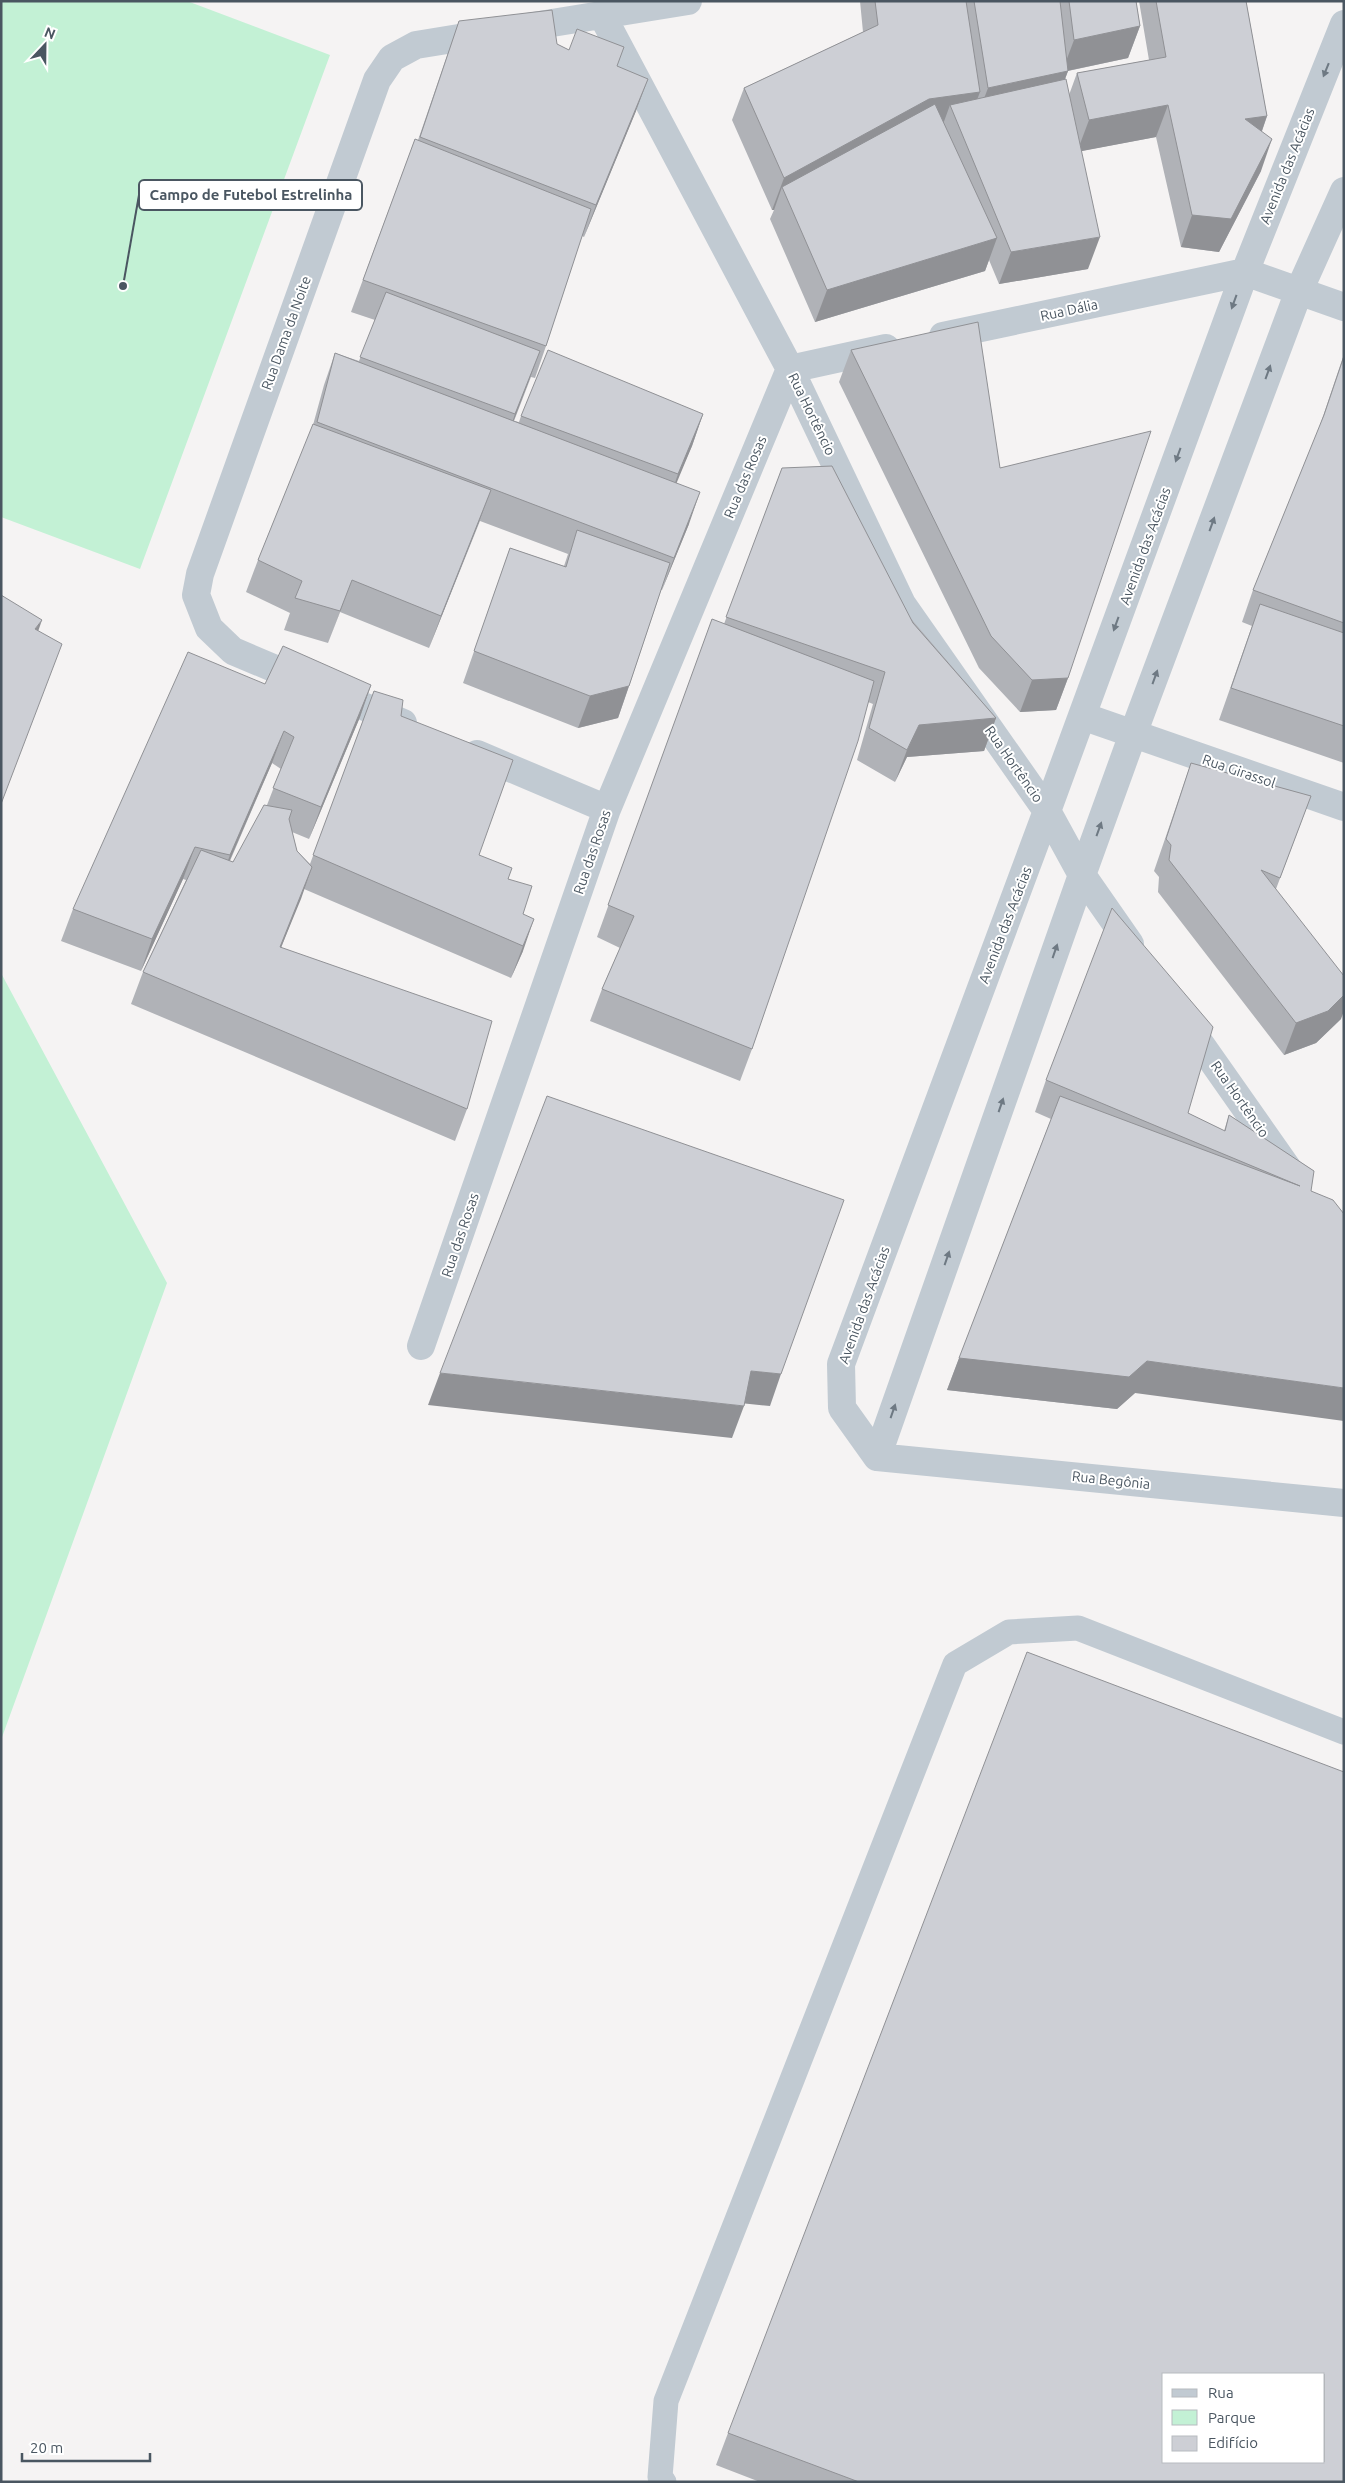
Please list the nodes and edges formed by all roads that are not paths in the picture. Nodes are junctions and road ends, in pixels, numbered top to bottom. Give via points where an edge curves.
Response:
1 (688, 1) edge
2 (602, 15) junction
3 (1344, 24) edge
4 (1344, 190) edge
5 (1245, 272) junction
6 (1299, 291) junction
7 (1344, 307) edge
8 (790, 368) junction
9 (1082, 716) junction
10 (425, 732) edge
11 (1134, 734) junction
12 (452, 743) edge
13 (1344, 807) edge
14 (607, 809) junction
15 (1047, 811) junction
16 (1082, 875) junction
17 (1144, 964) edge
18 (1173, 1004) edge
19 (1304, 1191) edge
20 (421, 1346) dead end
21 (877, 1457) junction
22 (1344, 1503) edge
23 (1344, 1732) edge
24 (664, 2482) edge

1 - 2 street
2 - 8 street, Rua Hortêncio
2 - 10 street, Rua Dama da Noite via 416,45 392,58 377,80 200,574 196,594 209,628 233,651
3 -> 5 street, Avenida das Acácias
4 - 6 street
5 - 6 street
5 - 8 street, Rua Dália
5 -> 9 street, Avenida das Acácias
6 - 7 street
11 -> 6 street
8 - 14 street, Rua das Rosas
8 - 15 street, Rua Hortêncio via 902,604
9 - 11 street, Rua Girassol
9 - 15 street, Avenida das Acácias
11 - 13 street, Rua Girassol
16 -> 11 street
12 - 14 street
14 - 20 street, Rua das Rosas
15 - 16 street, Rua Hortêncio
15 - 21 street, Avenida das Acácias via 841,1364 842,1408
16 - 17 street, Rua Hortêncio
21 -> 16 street
18 - 19 street, Rua Hortêncio
21 - 22 street, Rua Begônia
23 - 24 lane via 1078,1628 1009,1632 955,1664 666,2401 660,2477

